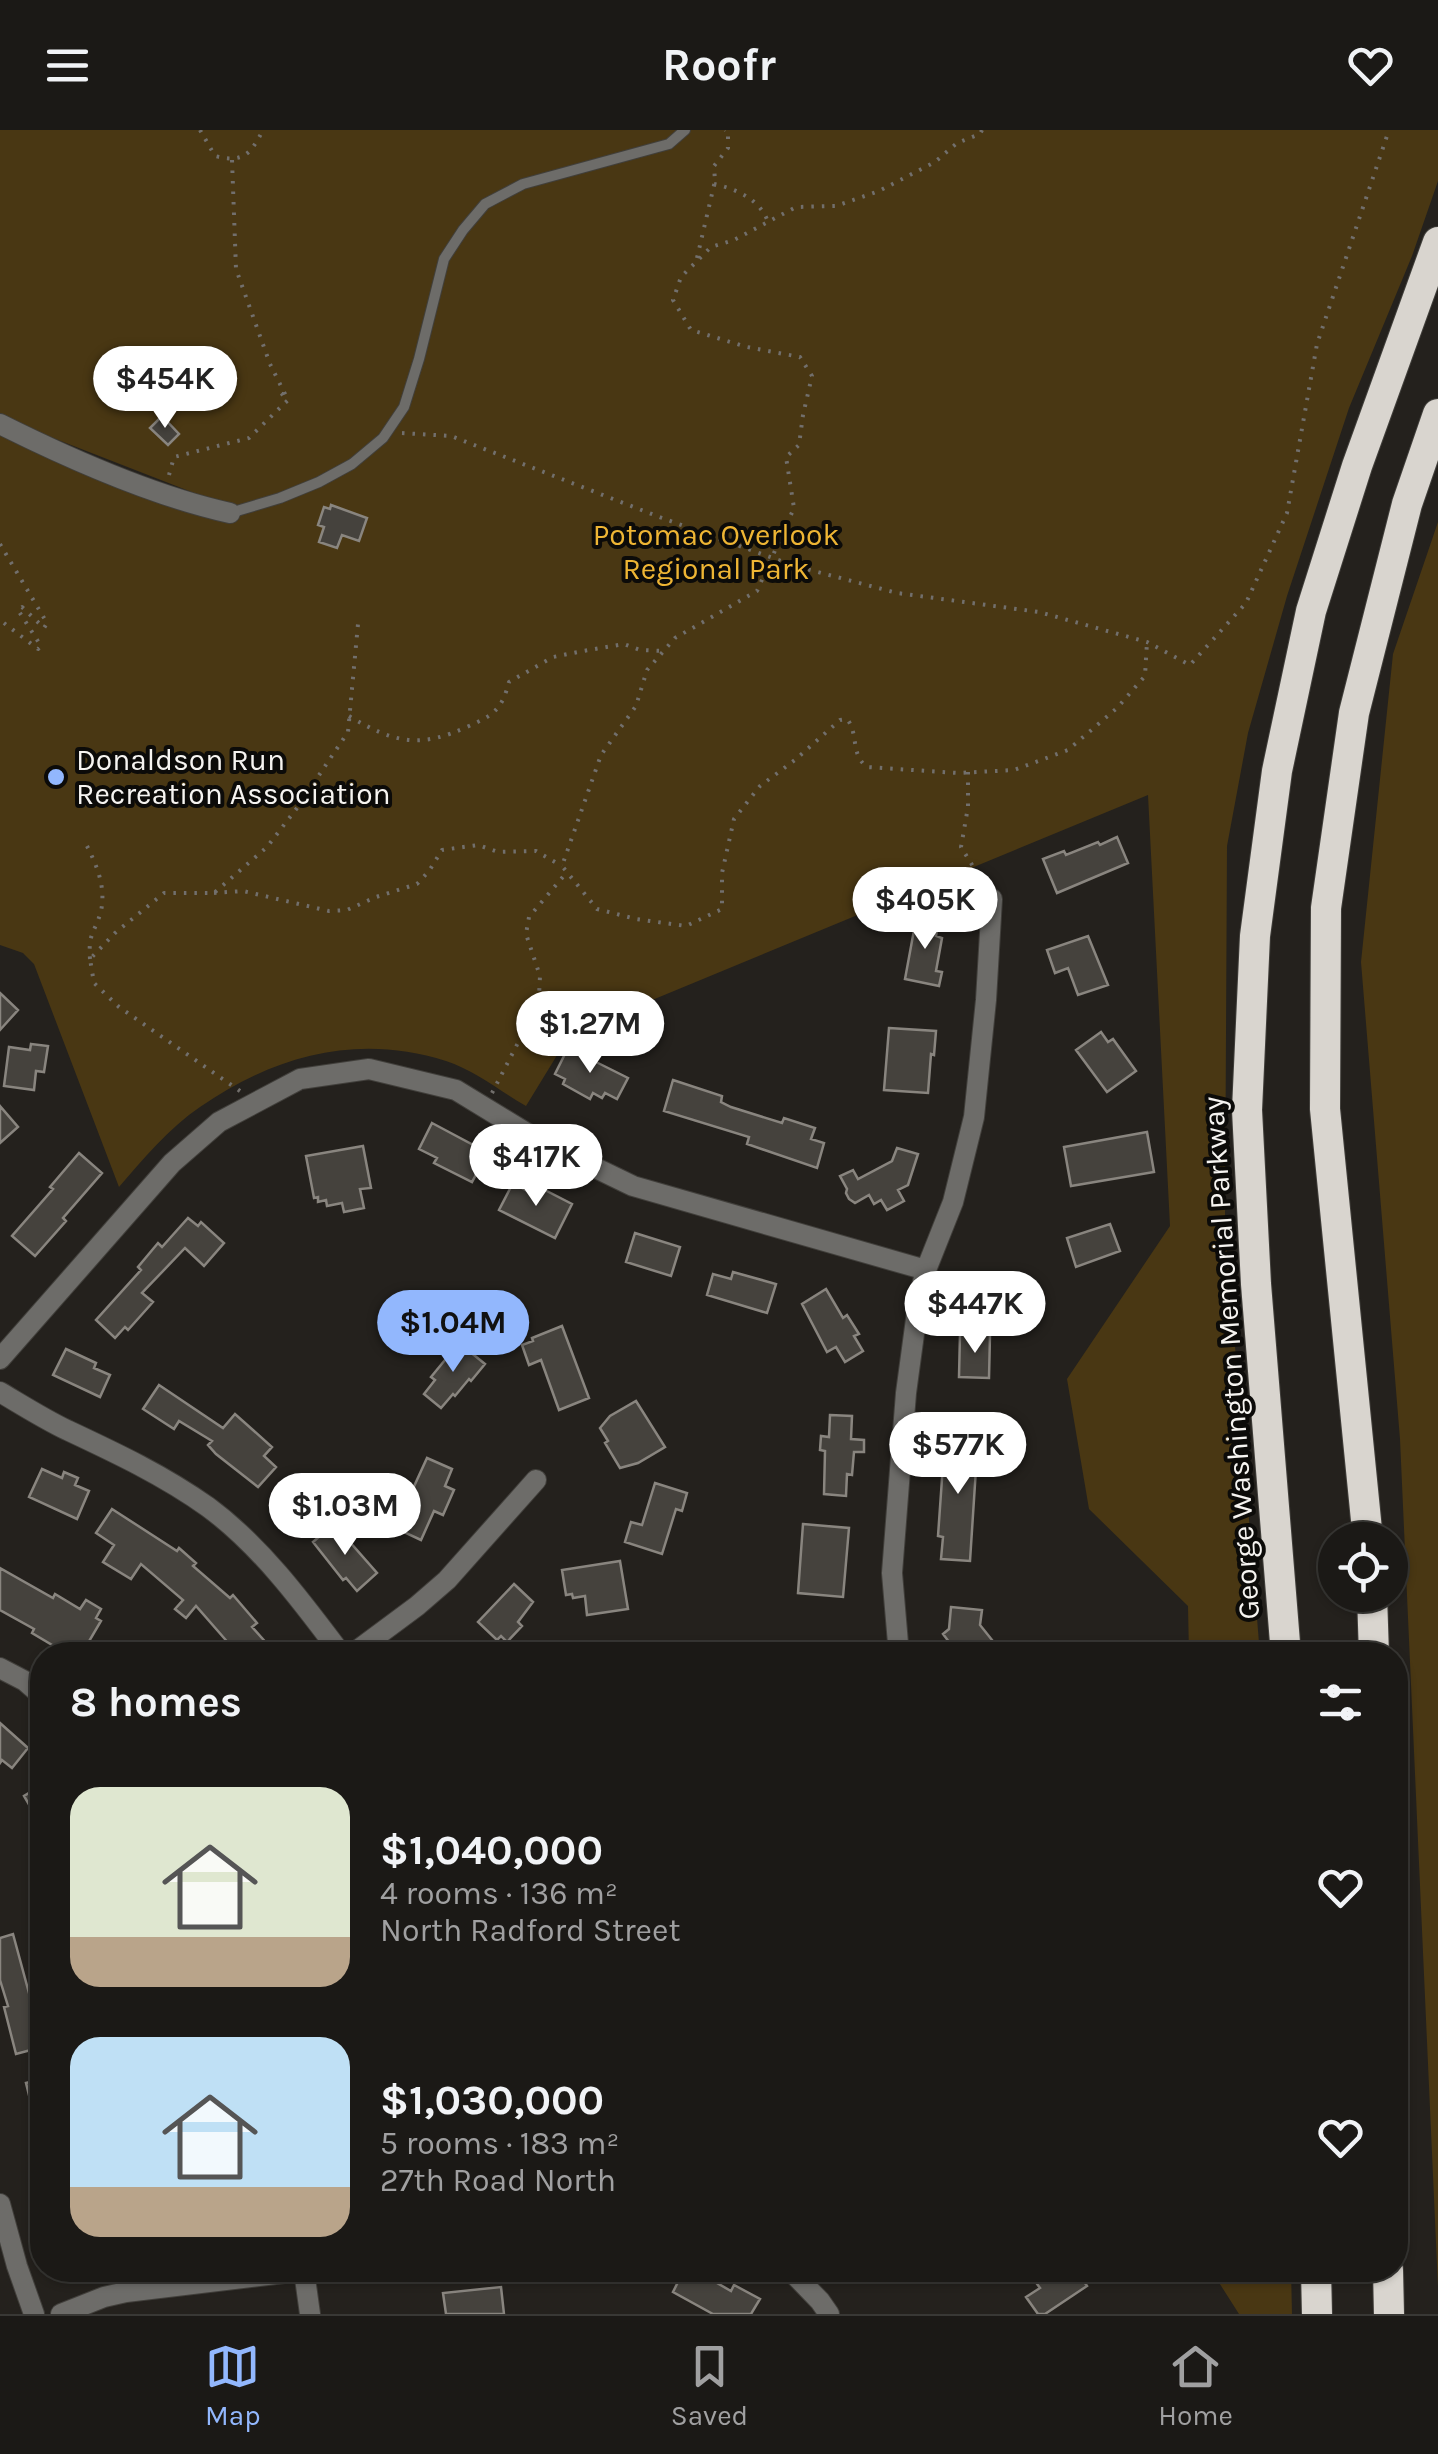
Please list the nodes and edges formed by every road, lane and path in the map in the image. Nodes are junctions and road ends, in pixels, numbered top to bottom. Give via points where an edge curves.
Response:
1 (200, 130) edge
2 (263, 130) edge
3 (685, 130) edge
4 (726, 130) edge
5 (982, 130) edge
6 (1389, 130) edge
7 (232, 160) junction
8 (714, 184) junction
9 (768, 222) junction
10 (1438, 242) edge
11 (696, 262) junction
12 (279, 391) dead end
13 (288, 400) junction
14 (1438, 414) edge
15 (0, 424) edge
16 (385, 435) junction
17 (164, 494) junction
18 (230, 512) joint
19 (0, 544) edge
20 (772, 558) junction
21 (0, 620) edge
22 (358, 624) dead end
23 (1147, 642) junction
24 (664, 651) junction
25 (349, 716) junction
26 (968, 772) junction
27 (87, 846) dead end
28 (562, 866) junction
29 (566, 872) junction
30 (214, 894) junction
31 (992, 899) joint
32 (90, 959) junction
33 (256, 1102) junction
34 (484, 1107) junction
35 (926, 1270) junction
36 (0, 1359) edge
37 (0, 1392) edge
38 (536, 1480) dead end
39 (1366, 1522) edge
40 (1373, 1612) edge
41 (332, 1642) edge
42 (369, 1642) edge
43 (899, 1642) edge
44 (1285, 1642) edge
45 (1374, 1642) edge
46 (0, 1668) edge
47 (30, 1685) edge
48 (0, 2204) edge
49 (201, 2282) edge
50 (307, 2282) edge
51 (802, 2282) edge
52 (1316, 2282) edge
53 (1388, 2282) edge
54 (34, 2314) edge
55 (61, 2314) edge
56 (310, 2314) edge
57 (829, 2314) edge
58 (1317, 2314) edge
59 (1388, 2314) edge

1 - 7 path via 215,156
2 - 7 path via 248,154
3 - 16 lane via 669,144 523,184 485,204 444,259 404,407
4 - 8 path via 728,148 714,166
5 - 9 path via 879,191 836,206 796,207
6 - 23 path via 1318,344 1287,513 1246,603 1190,666
7 - 13 path via 236,269
8 - 9 path via 751,198
8 - 11 path
9 - 11 path via 711,247
10 - 44 highway, George Washington Memorial Parkway via 1311,611 1277,770 1255,936 1247,1110
11 - 20 path via 681,277 673,300 691,330 800,358 812,376 800,445 786,458 794,508
12 - 13 path
13 - 17 path via 248,438 174,457
14 - 39 highway via 1406,504 1354,713 1326,908 1325,1110
15 - 17 street
16 - 18 lane via 319,482
16 - 20 path via 451,436
17 - 18 street
19 - 21 path via 48,624 44,628 18,610 41,646
20 - 23 path via 898,593 1039,612
20 - 24 path via 757,591
22 - 25 path
23 - 26 path via 1145,676 1068,750 1014,770
24 - 25 path via 624,644 553,657 509,682 492,716 444,738 380,734
24 - 28 path via 601,754
25 - 30 path via 348,732 298,808
26 - 29 path via 867,767 855,753 852,725 840,720 760,786 734,819 722,909 686,926 597,909
26 - 31 path via 962,847
27 - 32 path via 101,875 102,909 88,940
28 - 29 path
28 - 30 path via 536,852 460,846 442,850 417,884 347,910 243,891
29 - 34 path via 530,917 526,934 540,976 538,1016
30 - 32 path via 164,893
31 - 35 street via 974,1117 953,1202
32 - 33 path via 94,982 119,1008
33 - 34 street via 300,1079 369,1069 456,1090
33 - 36 street via 219,1122 172,1164
34 - 35 street via 634,1186
35 - 43 street via 906,1393 892,1573
37 - 41 street via 212,1510 251,1545
38 - 42 street via 447,1580
40 - 45 highway
46 - 47 street
48 - 54 street
49 - 55 street via 104,2297
50 - 56 street
51 - 57 street
52 - 58 highway
53 - 59 highway

